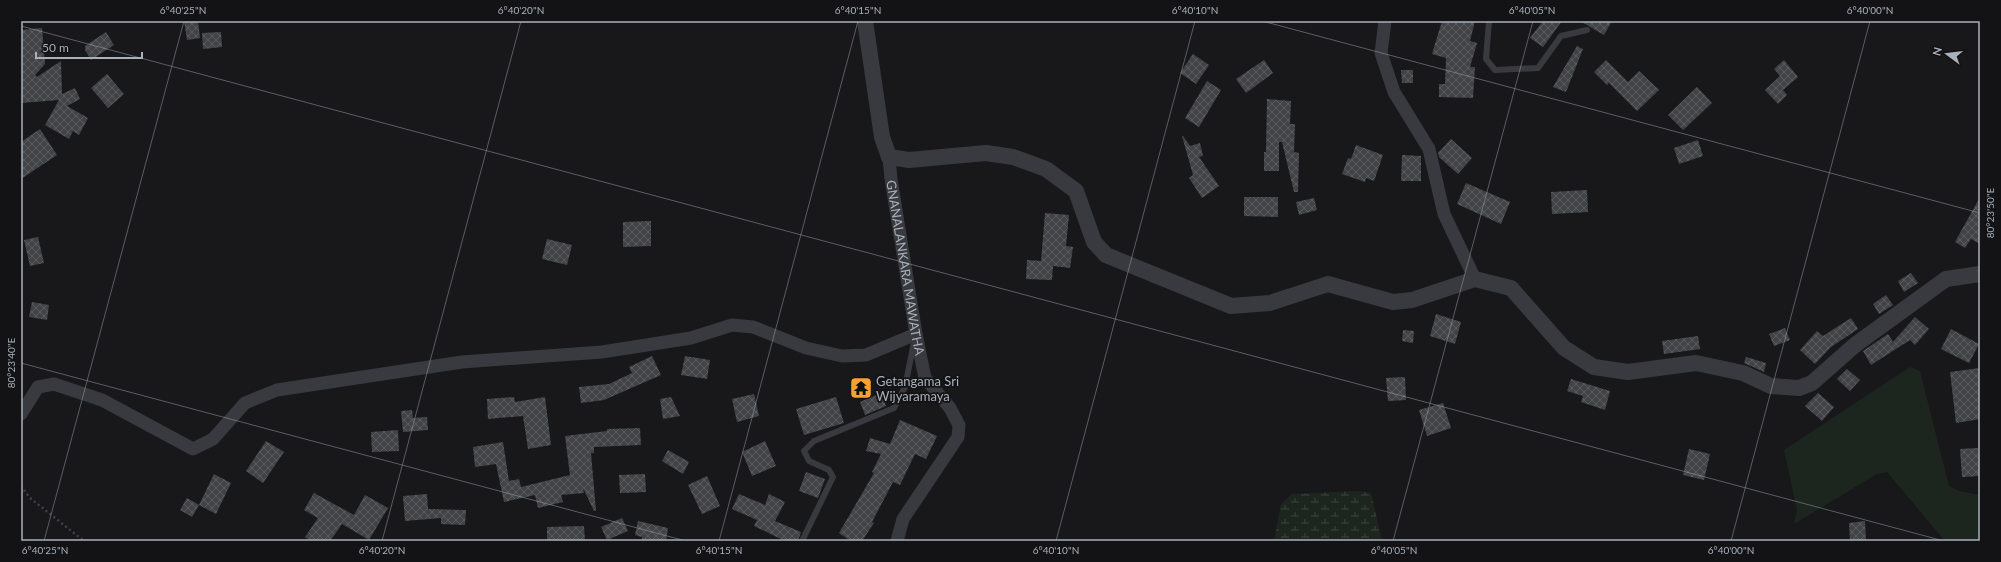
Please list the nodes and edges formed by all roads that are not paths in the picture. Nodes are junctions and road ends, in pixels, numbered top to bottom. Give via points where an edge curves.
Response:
1 (865, 21) edge
2 (1385, 21) edge
3 (1489, 21) edge
4 (1587, 30) dead end
5 (889, 157) junction
6 (1980, 274) edge
7 (1475, 279) junction
8 (916, 334) junction
9 (21, 414) edge
10 (802, 541) edge
11 (897, 541) edge

1 - 5 street via 882,138
2 - 7 street via 1381,53 1394,92 1429,149 1444,214
3 - 4 lane via 1486,59 1495,70 1538,68 1561,36
5 - 7 street via 909,160 986,153 1013,157 1046,169 1076,191 1094,242 1106,254 1231,306 1270,303 1328,284 1394,302 1412,300
5 - 8 street, GNANALANKARA MAWATHA
6 - 7 street via 1946,279 1855,345 1812,383 1799,388 1772,386 1743,373 1696,363 1628,372 1594,367 1564,348 1511,288
8 - 9 street via 866,355 842,356 806,348 753,327 732,325 691,338 602,352 462,362 277,390 245,403 213,439 193,449 102,400 54,384 38,387
8 - 10 lane via 905,387 894,408 814,441 804,451 809,461 828,470 833,477
8 - 11 street, GNANALANKARA MAWATHA via 925,378 950,408 959,425 958,438 903,519

